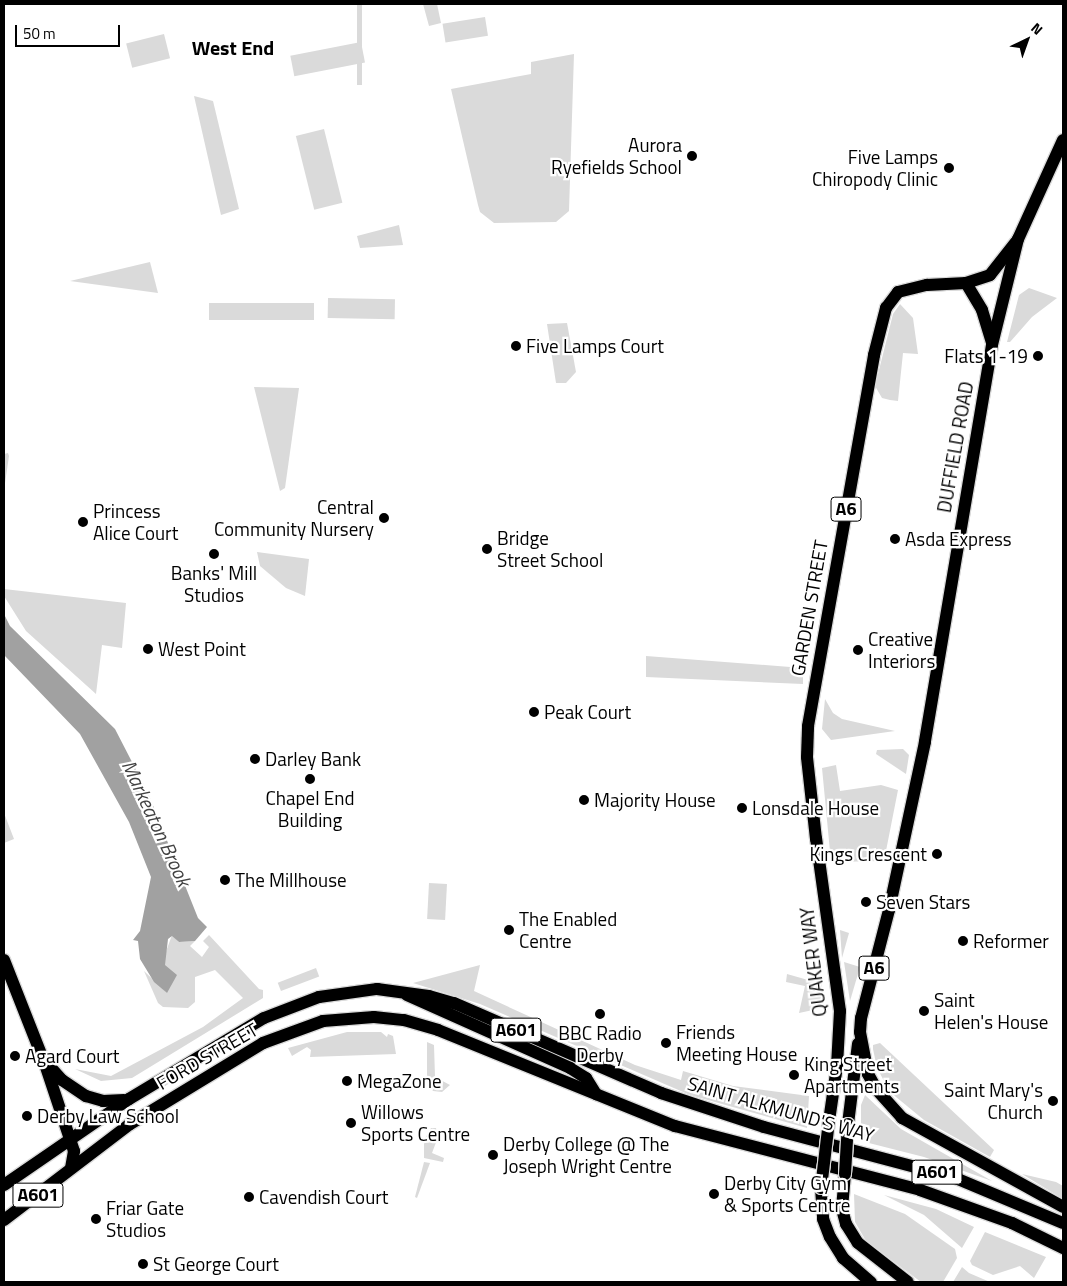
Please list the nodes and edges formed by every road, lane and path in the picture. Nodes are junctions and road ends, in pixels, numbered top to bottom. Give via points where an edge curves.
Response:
1 (1063, 140) edge
2 (1018, 239) junction
3 (966, 283) junction
4 (992, 345) junction
5 (807, 753) joint
6 (4, 960) edge
7 (401, 991) junction
8 (319, 997) joint
9 (404, 1020) joint
10 (860, 1032) junction
11 (43, 1059) junction
12 (596, 1094) junction
13 (129, 1098) junction
14 (70, 1137) junction
15 (71, 1168) junction
16 (4, 1185) edge
17 (1063, 1208) edge
18 (4, 1220) edge
19 (1063, 1223) edge
20 (1063, 1248) edge
21 (871, 1282) edge
22 (908, 1282) edge

1 - 2 main road, DUFFIELD ROAD / A6
2 - 3 main road, A6 via 994,272
2 - 4 main road, DUFFIELD ROAD / A6
3 - 4 main road via 982,310
3 - 5 main road, GARDEN STREET / A6 via 910,288 894,296 886,308 858,436 810,707
4 - 10 main road, DUFFIELD ROAD / A6 via 919,772
5 - 21 main road, QUAKER WAY / A6, bridge via 840,1011 839,1048 821,1188 823,1219 844,1258
6 - 11 main road
7 - 8 main road, SAINT ALKMUND'S WAY / A601 via 377,989
7 - 12 main road via 422,1004 580,1073
7 - 19 main road, SAINT ALKMUND'S WAY / A601 via 475,1011 628,1080 728,1117 953,1177
8 - 13 main road, FORD STREET / A601 via 264,1018
9 - 12 main road, SAINT ALKMUND'S WAY / A601 via 438,1030
9 - 15 main road, FORD STREET / A601 via 363,1017 324,1021 264,1043 160,1104
10 - 17 main road, SAINT ALKMUND'S WAY / A6 via 868,1074 877,1090 902,1118
10 - 22 main road, bridge via 848,1124 843,1193 846,1224 858,1243
11 - 13 main road via 75,1090 92,1099 114,1102
11 - 14 main road
12 - 20 main road, SAINT ALKMUND'S WAY / A601 via 674,1126 920,1190 1012,1223
13 - 14 main road, FORD STREET / A601
14 - 15 main road via 74,1160
14 - 16 main road, FORD STREET / A601
15 - 18 main road, FORD STREET / A601

